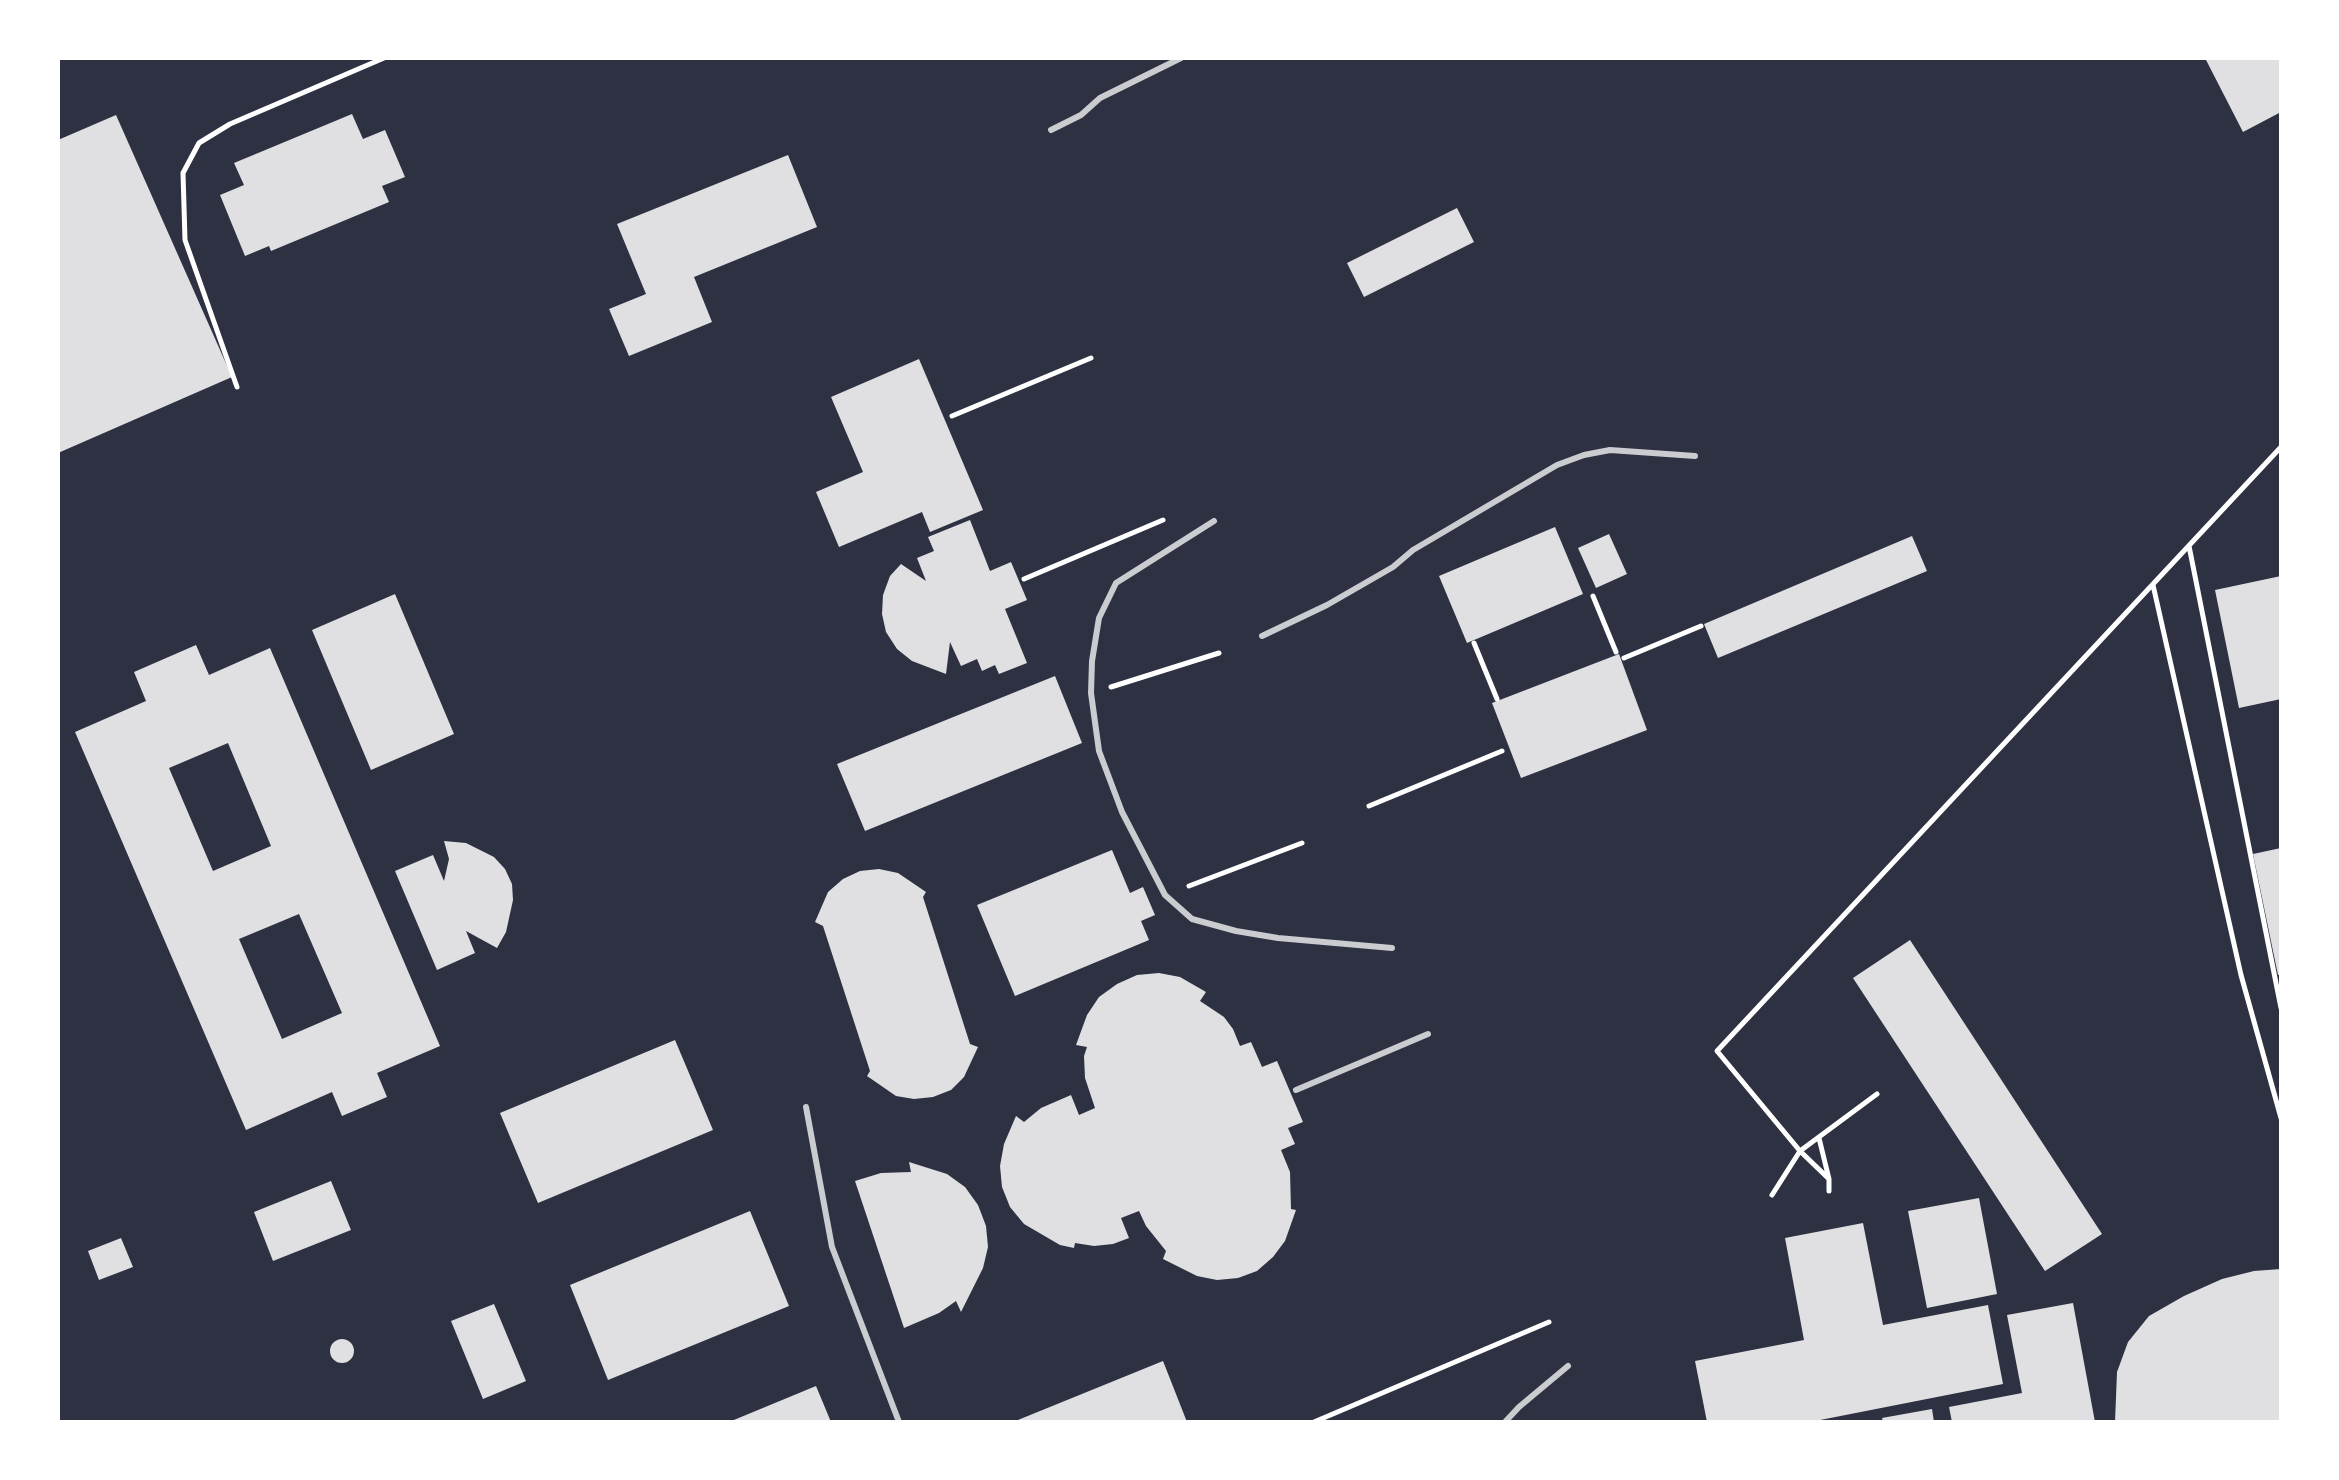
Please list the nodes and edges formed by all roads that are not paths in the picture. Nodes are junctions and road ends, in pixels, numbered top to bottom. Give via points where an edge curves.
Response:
1 (1181, 58) edge
2 (1051, 130) dead end
3 (1695, 456) dead end
4 (1214, 521) dead end
5 (1262, 636) dead end
6 (1392, 948) dead end
7 (1428, 1034) dead end
8 (1296, 1090) dead end
9 (806, 1107) dead end
10 (1568, 1366) dead end
11 (899, 1422) edge
12 (1505, 1422) edge

1 - 2 lane via 1100,98
3 - 5 lane via 1610,450 1557,465 1393,567
4 - 6 lane via 1116,583 1099,618 1091,693 1099,751 1122,812 1165,895 1192,919 1278,938
7 - 8 lane
9 - 11 lane via 832,1247
10 - 12 lane

